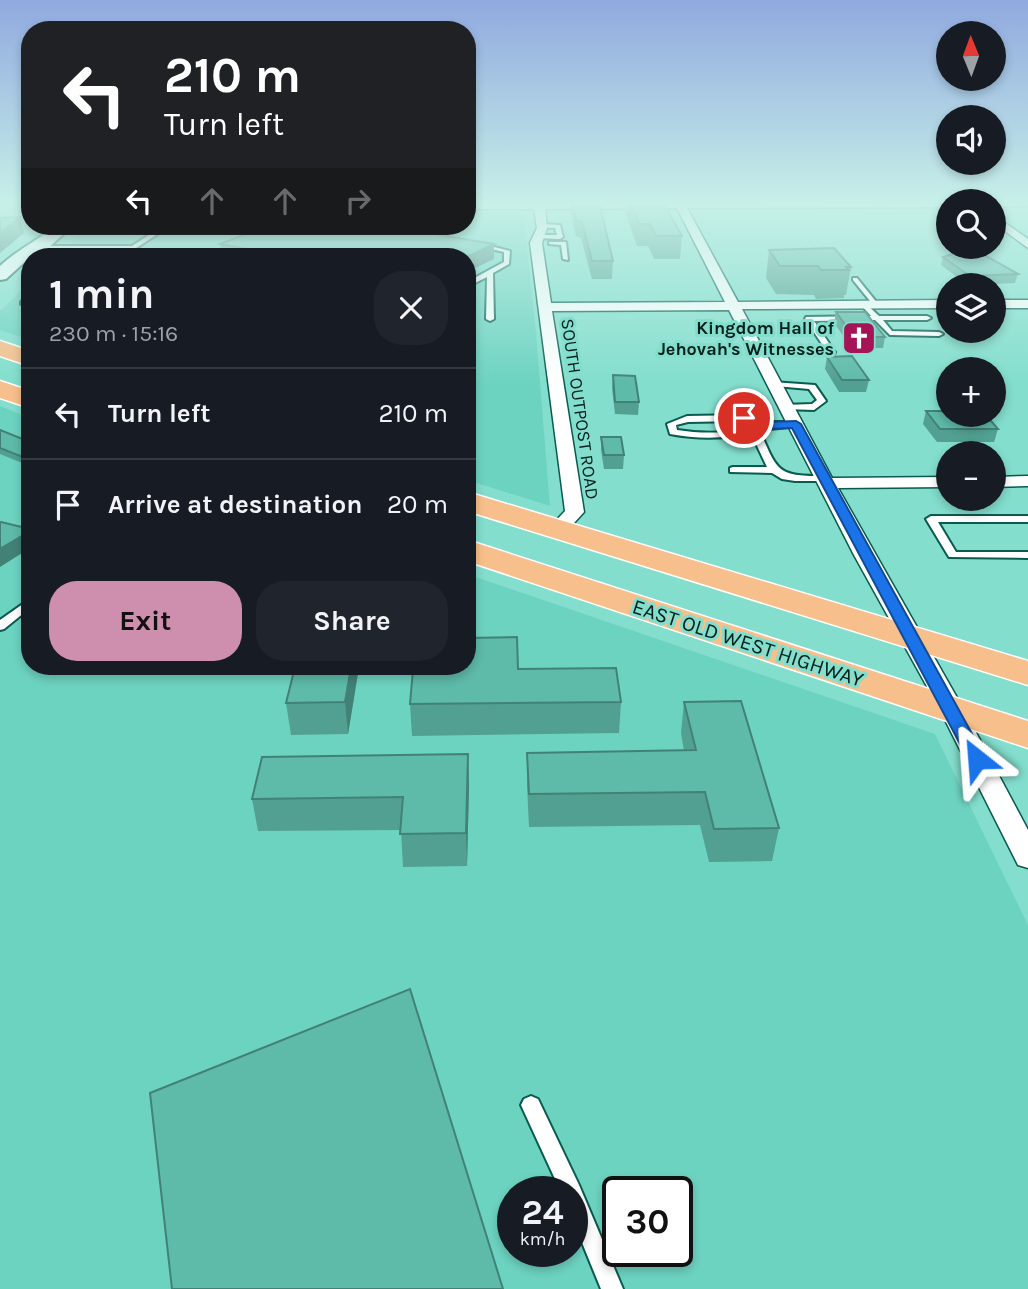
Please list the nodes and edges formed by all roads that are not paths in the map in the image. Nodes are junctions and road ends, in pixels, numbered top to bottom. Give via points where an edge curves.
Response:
1 (14, 262) edge
2 (507, 262) edge
3 (541, 262) edge
4 (711, 262) edge
5 (21, 271) edge
6 (490, 273) junction
7 (0, 275) edge
8 (481, 278) junction
9 (476, 279) edge
10 (855, 279) dead end
11 (476, 280) edge
12 (0, 292) edge
13 (1006, 304) edge
14 (1028, 304) edge
15 (936, 305) edge
16 (734, 306) junction
17 (545, 307) junction
18 (873, 309) junction
19 (927, 318) dead end
20 (490, 319) dead end
21 (936, 334) edge
22 (0, 348) edge
23 (758, 353) junction
24 (21, 356) edge
25 (775, 384) junction
26 (0, 389) edge
27 (21, 397) edge
28 (787, 408) junction
29 (796, 424) junction
30 (767, 425) junction
31 (755, 431) junction
32 (733, 470) dead end
33 (773, 470) junction
34 (826, 481) junction
35 (1028, 481) edge
36 (936, 482) edge
37 (1006, 482) edge
38 (476, 504) edge
39 (1028, 519) edge
40 (558, 529) junction
41 (476, 553) edge
42 (1028, 555) edge
43 (21, 609) edge
44 (0, 626) edge
45 (911, 637) junction
46 (1028, 673) edge
47 (952, 710) junction
48 (1028, 735) edge
49 (1028, 857) edge
50 (531, 1105) dead end
51 (565, 1176) edge
52 (588, 1230) edge
53 (612, 1289) edge

1 - 7 main road
2 - 6 lane
3 - 17 street, SOUTH OUTPOST ROAD
4 - 16 street
5 - 12 main road
6 - 8 lane
6 - 20 lane
8 - 9 lane
8 - 11 lane
10 - 18 lane
13 - 14 street
15 - 18 street
16 - 17 street
16 - 18 street
16 - 23 street
17 - 40 street, SOUTH OUTPOST ROAD via 575,512
18 - 19 lane
18 - 21 lane via 890,333
18 - 23 lane via 809,319 831,352
22 - 24 main road
23 - 25 street
25 - 28 street
25 - 28 lane via 812,387 822,401 814,407
26 - 27 main road
28 - 29 street
29 - 30 lane
29 - 34 street
30 - 31 lane
30 - 31 lane via 744,418 687,419 671,424 673,432 679,433
31 - 33 lane
32 - 33 lane
33 - 34 lane via 788,478
34 - 36 street
34 - 45 street
35 - 37 street
38 - 40 main road
39 - 42 lane via 931,519 953,555
40 - 45 main road
41 - 47 main road, EAST OLD WEST HIGHWAY
43 - 44 lane
45 - 46 main road
45 - 47 street
47 - 48 main road, EAST OLD WEST HIGHWAY
47 - 49 street
50 - 51 lane
52 - 53 lane

